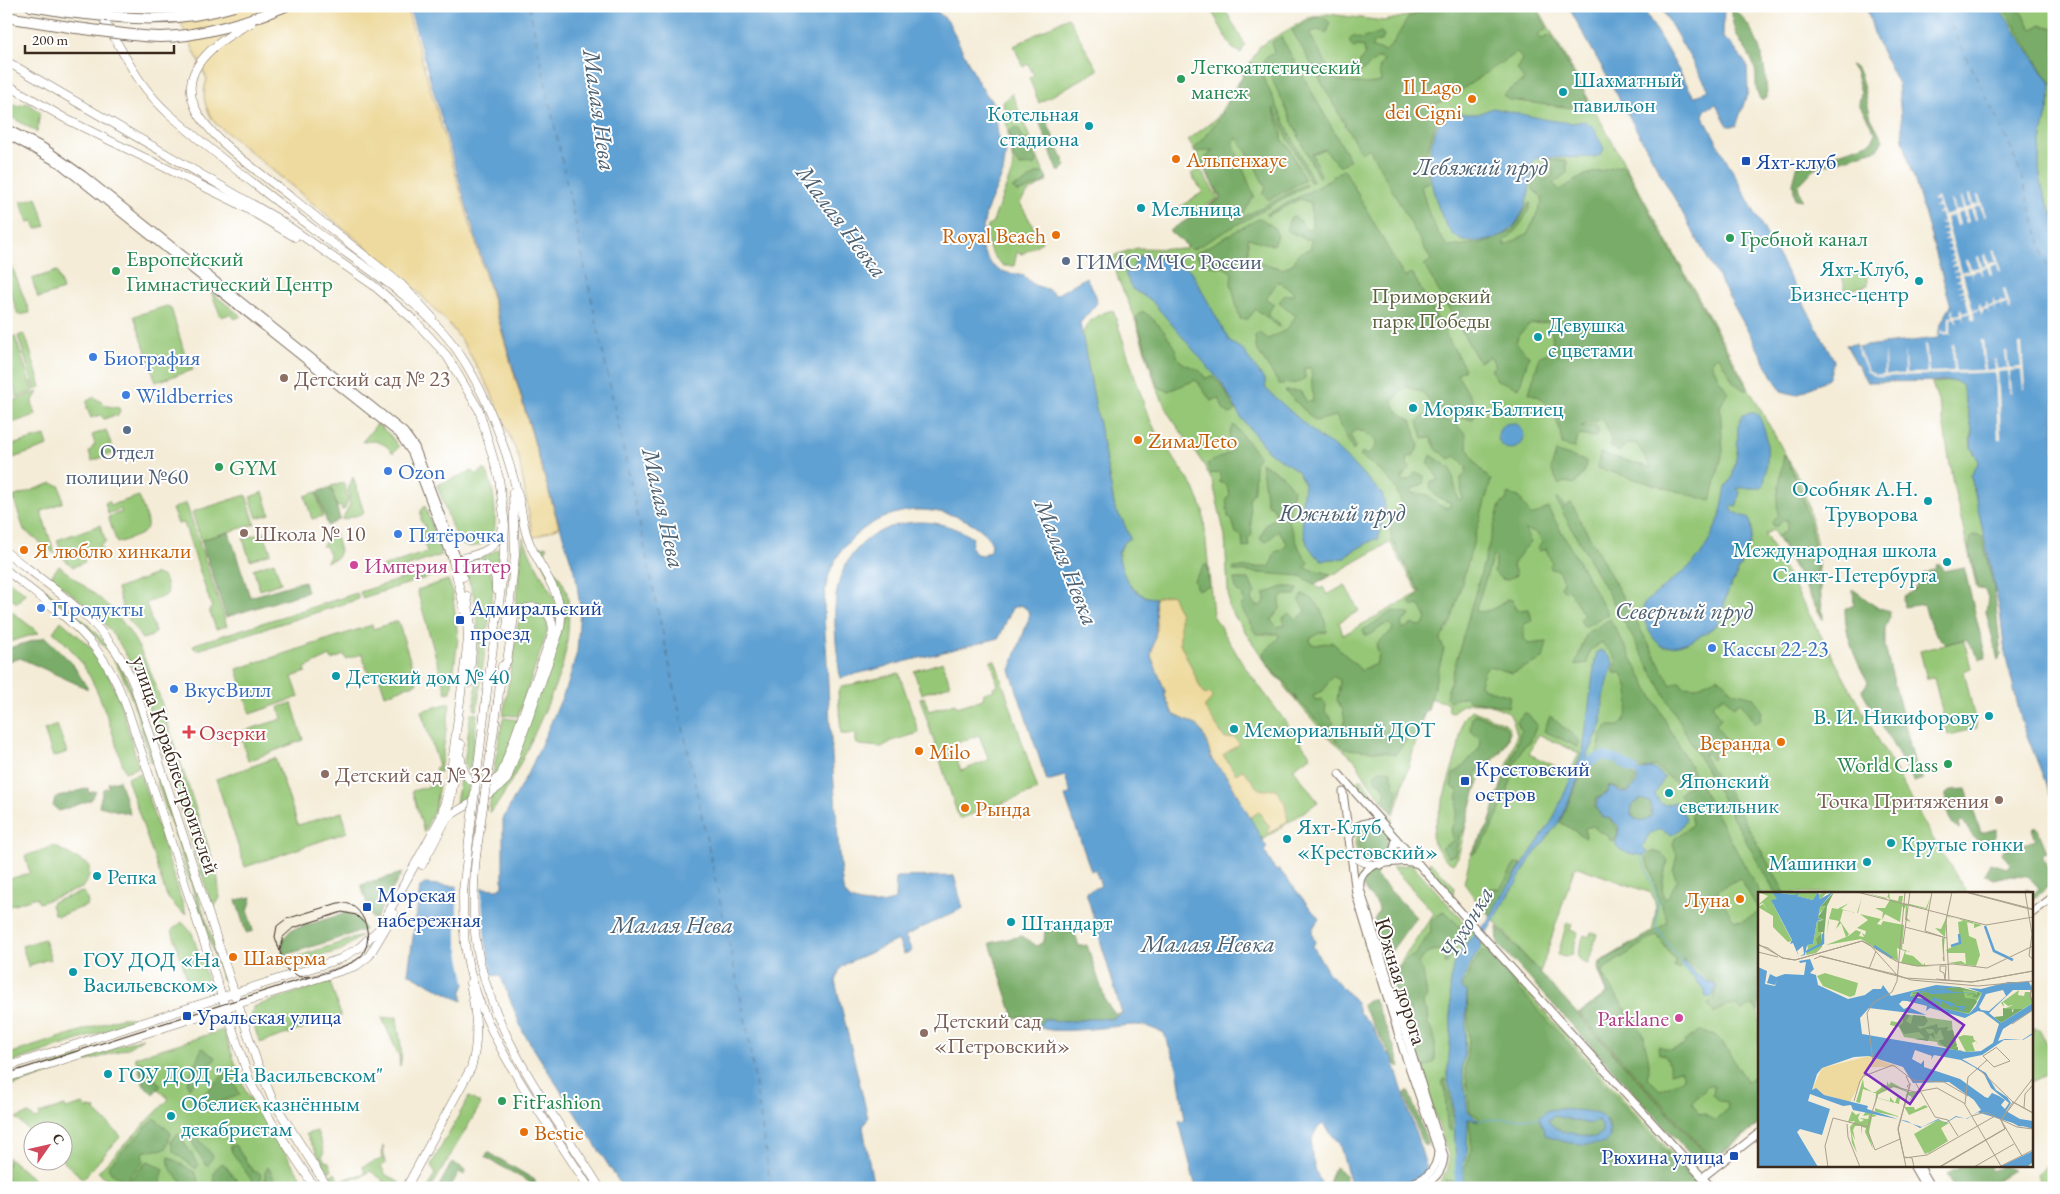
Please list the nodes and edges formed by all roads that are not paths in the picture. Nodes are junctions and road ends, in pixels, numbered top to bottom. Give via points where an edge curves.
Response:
1 (31, 6) edge
2 (95, 6) edge
3 (149, 6) edge
4 (184, 6) edge
5 (234, 6) edge
6 (286, 6) edge
7 (272, 12) junction
8 (6, 17) edge
9 (6, 61) edge
10 (6, 84) edge
11 (6, 128) edge
12 (6, 134) edge
13 (324, 252) junction
14 (443, 333) junction
15 (512, 480) junction
16 (503, 512) junction
17 (6, 552) edge
18 (455, 560) junction
19 (6, 570) edge
20 (461, 570) junction
21 (499, 606) junction
22 (502, 669) junction
23 (460, 748) junction
24 (1339, 774) dead end
25 (1343, 792) dead end
26 (447, 818) junction
27 (1383, 825) junction
28 (1396, 839) junction
29 (1348, 842) junction
30 (1349, 851) junction
31 (1418, 864) junction
32 (1377, 865) junction
33 (2054, 896) edge
34 (2032, 913) edge
35 (466, 954) junction
36 (234, 992) junction
37 (222, 996) junction
38 (238, 1004) junction
39 (226, 1008) junction
40 (6, 1067) edge
41 (6, 1078) edge
42 (1758, 1133) edge
43 (1914, 1166) edge
44 (1920, 1166) edge
45 (315, 1168) junction
46 (305, 1174) junction
47 (1703, 1177) junction
48 (1430, 1178) junction
49 (314, 1188) edge
50 (328, 1188) edge
51 (406, 1188) edge
52 (590, 1188) edge
53 (600, 1188) edge
54 (1399, 1188) edge
55 (1417, 1188) edge
56 (1712, 1188) edge
57 (1926, 1188) edge
58 (1932, 1188) edge

1 - 5 highway, bridge via 144,20 182,17
2 - 14 main road via 136,78 168,112 271,198 377,276
3 - 4 main road
6 - 7 highway, bridge
7 - 8 highway, bridge via 192,33 160,37
7 - 14 main road, bridge via 221,39 207,51 192,80 192,100 199,117 212,134 402,285
9 - 13 main road via 278,219
10 - 13 main road via 51,112 237,202
11 - 18 street via 43,147 83,175 404,432 415,448
12 - 18 street via 60,164 399,434 412,452
13 - 16 main road via 373,285 415,321 433,338 459,374 480,410 488,435 499,478
14 - 15 main road via 468,367 489,407
15 - 22 main road via 515,555
15 - 26 main road via 528,539 560,602 561,626 507,779 496,790
16 - 18 main road via 500,536 495,545
16 - 21 main road via 505,547
17 - 36 main road, улица Кораблестроителей via 92,620 124,661
18 - 20 street
18 - 36 main road via 468,639 449,787 441,817 430,839 386,918 354,952
19 - 37 main road, улица Кораблестроителей via 80,628 110,668 125,702
20 - 21 main road via 481,564 490,568 496,577
20 - 23 main road via 474,640
21 - 35 main road, bridge via 464,882
22 - 23 main road via 514,617 528,607 544,609 551,617 552,631 501,775 490,784 474,784 462,766
22 - 53 main road, bridge via 476,856 474,907 478,950 485,981 509,1039
23 - 26 main road
24 - 27 street
25 - 29 street, Южная дорога
26 - 38 main road via 366,960
27 - 28 street
27 - 29 street via 1372,821 1360,824
28 - 31 street
28 - 32 street via 1393,853
29 - 30 street, Южная дорога
30 - 32 street via 1360,861
30 - 48 street, Южная дорога via 1356,894 1375,959 1436,1142 1437,1162
31 - 32 street
31 - 47 street
32 - 48 street, Южная дорога via 1362,874 1360,889 1443,1148 1442,1168
33 - 34 street
35 - 51 main road via 478,1025 471,1068
35 - 52 main road via 486,1015 500,1044
36 - 37 main road
36 - 38 main road, улица Кораблестроителей
37 - 39 main road, улица Кораблестроителей
37 - 40 main road
38 - 39 main road
38 - 45 main road via 273,1101
39 - 41 main road
39 - 46 main road via 256,1093
42 - 47 street
43 - 57 street
44 - 58 street
45 - 46 main road
45 - 50 main road
46 - 49 main road
47 - 56 street
48 - 54 street
48 - 55 street

